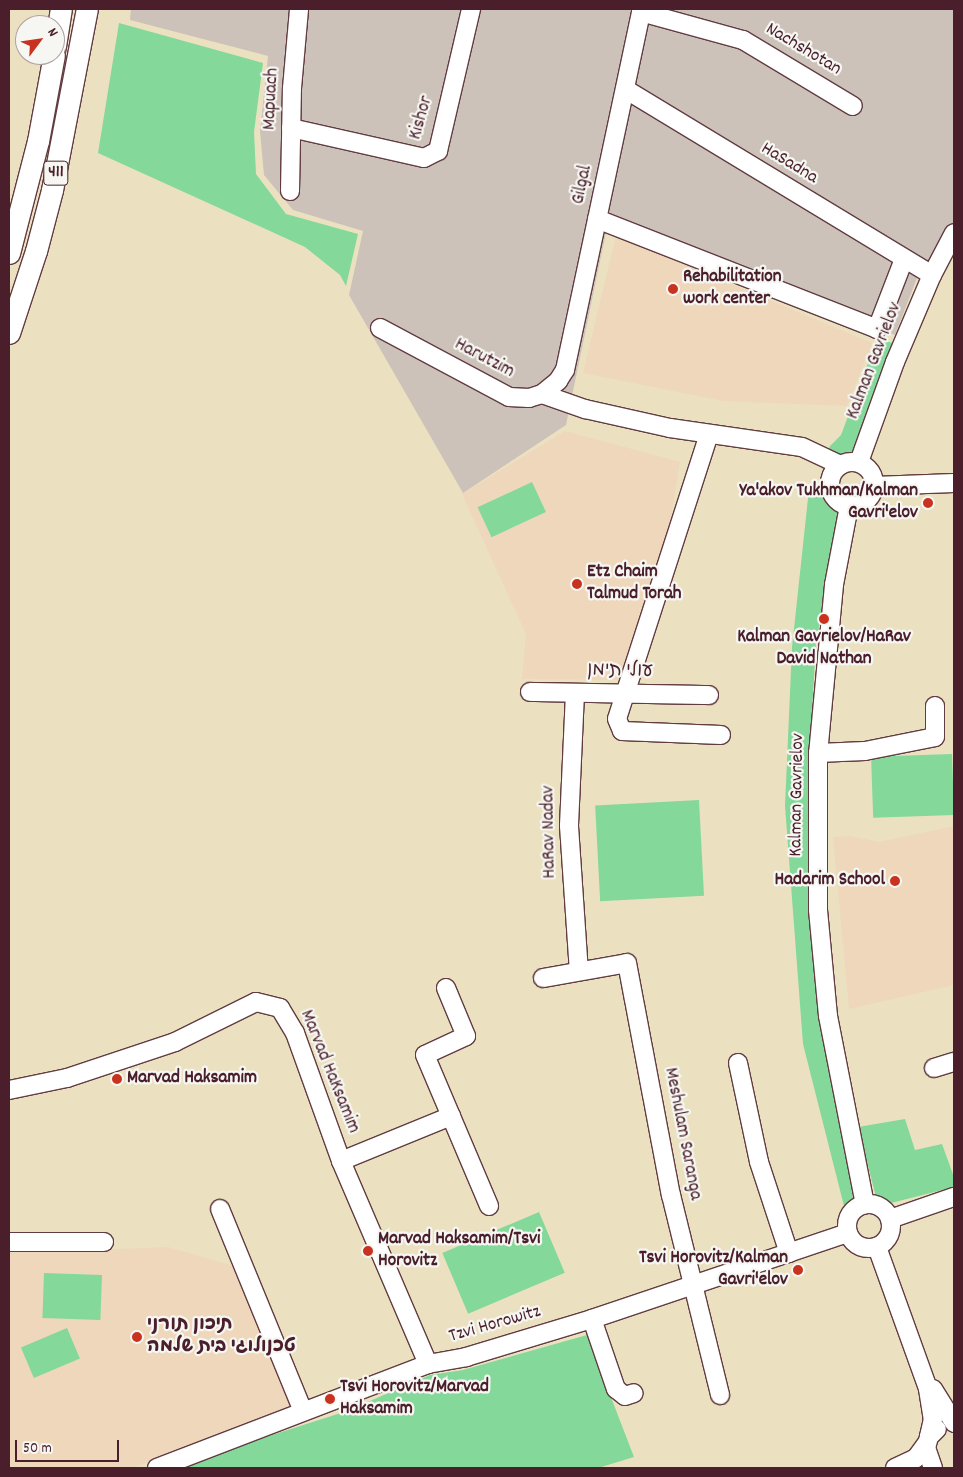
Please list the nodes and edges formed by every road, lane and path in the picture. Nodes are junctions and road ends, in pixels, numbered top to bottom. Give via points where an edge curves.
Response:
1 (87, 9) edge
2 (299, 9) edge
3 (471, 9) edge
4 (642, 10) edge
5 (52, 65) edge
6 (625, 89) junction
7 (853, 106) dead end
8 (291, 128) junction
9 (290, 191) dead end
10 (597, 219) junction
11 (954, 233) edge
12 (954, 245) edge
13 (9, 253) edge
14 (904, 259) junction
15 (932, 275) junction
16 (380, 328) dead end
17 (9, 333) edge
18 (542, 394) junction
19 (709, 434) junction
20 (859, 462) junction
21 (840, 465) junction
22 (954, 483) edge
23 (874, 486) junction
24 (849, 506) junction
25 (530, 692) dead end
26 (575, 692) junction
27 (623, 694) junction
28 (709, 695) dead end
29 (936, 706) dead end
30 (720, 735) dead end
31 (818, 753) junction
32 (579, 971) junction
33 (543, 978) dead end
34 (446, 988) dead end
35 (954, 1062) edge
36 (738, 1063) dead end
37 (934, 1068) dead end
38 (9, 1090) edge
39 (450, 1116) junction
40 (341, 1161) junction
41 (954, 1197) edge
42 (865, 1204) junction
43 (489, 1206) dead end
44 (220, 1209) dead end
45 (890, 1219) junction
46 (848, 1233) junction
47 (9, 1242) edge
48 (104, 1242) dead end
49 (877, 1247) junction
50 (789, 1253) junction
51 (693, 1285) junction
52 (592, 1319) junction
53 (428, 1364) junction
54 (922, 1367) junction
55 (634, 1393) dead end
56 (720, 1394) dead end
57 (303, 1411) junction
58 (954, 1424) edge
59 (928, 1440) junction
60 (157, 1468) edge
61 (895, 1468) edge
62 (933, 1468) edge

1 - 17 main road, 411 via 52,190
2 - 8 street, Mapuach
3 - 8 street, Kishor via 438,151 424,158
4 - 6 street, Gilgal
4 - 7 street, Nachshotan via 743,40
5 - 13 main road, 411 via 38,141
6 - 10 street, Gilgal
6 - 14 street, HaSadna
8 - 9 street, Mapuach
10 - 14 street via 877,328
10 - 18 street, Gilgal via 565,370 558,382
11 - 15 street, Kalman Gavrielov
12 - 15 street, Kalman Gavrielov
14 - 15 street, HaSadna
15 - 20 street, Kalman Gavrielov via 895,362
16 - 18 street, Harutzim via 508,397 529,398
18 - 19 street via 585,408
19 - 21 street via 802,447
19 - 27 street via 637,663
20 - 21 street
20 - 23 street via 870,471
21 - 24 street via 831,476 830,487 836,498
22 - 23 street
23 - 24 street via 865,502
24 - 31 street, Kalman Gavrielov via 834,585
25 - 26 street, עולי תימן
26 - 27 street, עולי תימן
26 - 32 street, HaRav Nadav via 569,826
27 - 28 street, עולי תימן
27 - 30 street via 617,718 622,731
29 - 31 street via 935,737 866,751
31 - 42 street, Kalman Gavrielov via 818,910 822,969 839,1086
32 - 33 street, Meshulam Saranga
32 - 51 street, Meshulam Saranga via 627,963 671,1194
34 - 39 street via 466,1036 425,1055
35 - 37 street
36 - 50 street via 760,1162
38 - 40 street, Marvad HaKsamim via 67,1078 167,1045 256,1002 265,1002 280,1008 295,1033
39 - 40 street
39 - 43 street
40 - 53 street, Marvad HaKsamim
41 - 45 street
42 - 45 street via 878,1205
42 - 46 street via 852,1212
44 - 57 street
45 - 49 street via 890,1233
46 - 49 street via 856,1244
46 - 50 street, Tzvi Horowitz
47 - 48 street
49 - 54 street
50 - 51 street, Tzvi Horowitz
51 - 52 street, Tzvi Horowitz
51 - 56 street, Meshulam Saranga
52 - 53 street, Tzvi Horowitz via 466,1357
52 - 55 street via 616,1389 625,1396
53 - 57 street, Tzvi Horowitz
54 - 58 street
54 - 59 street via 932,1407
57 - 60 street, Tzvi Horowitz
58 - 59 street via 941,1427
59 - 61 street via 916,1458
59 - 62 street via 926,1456

